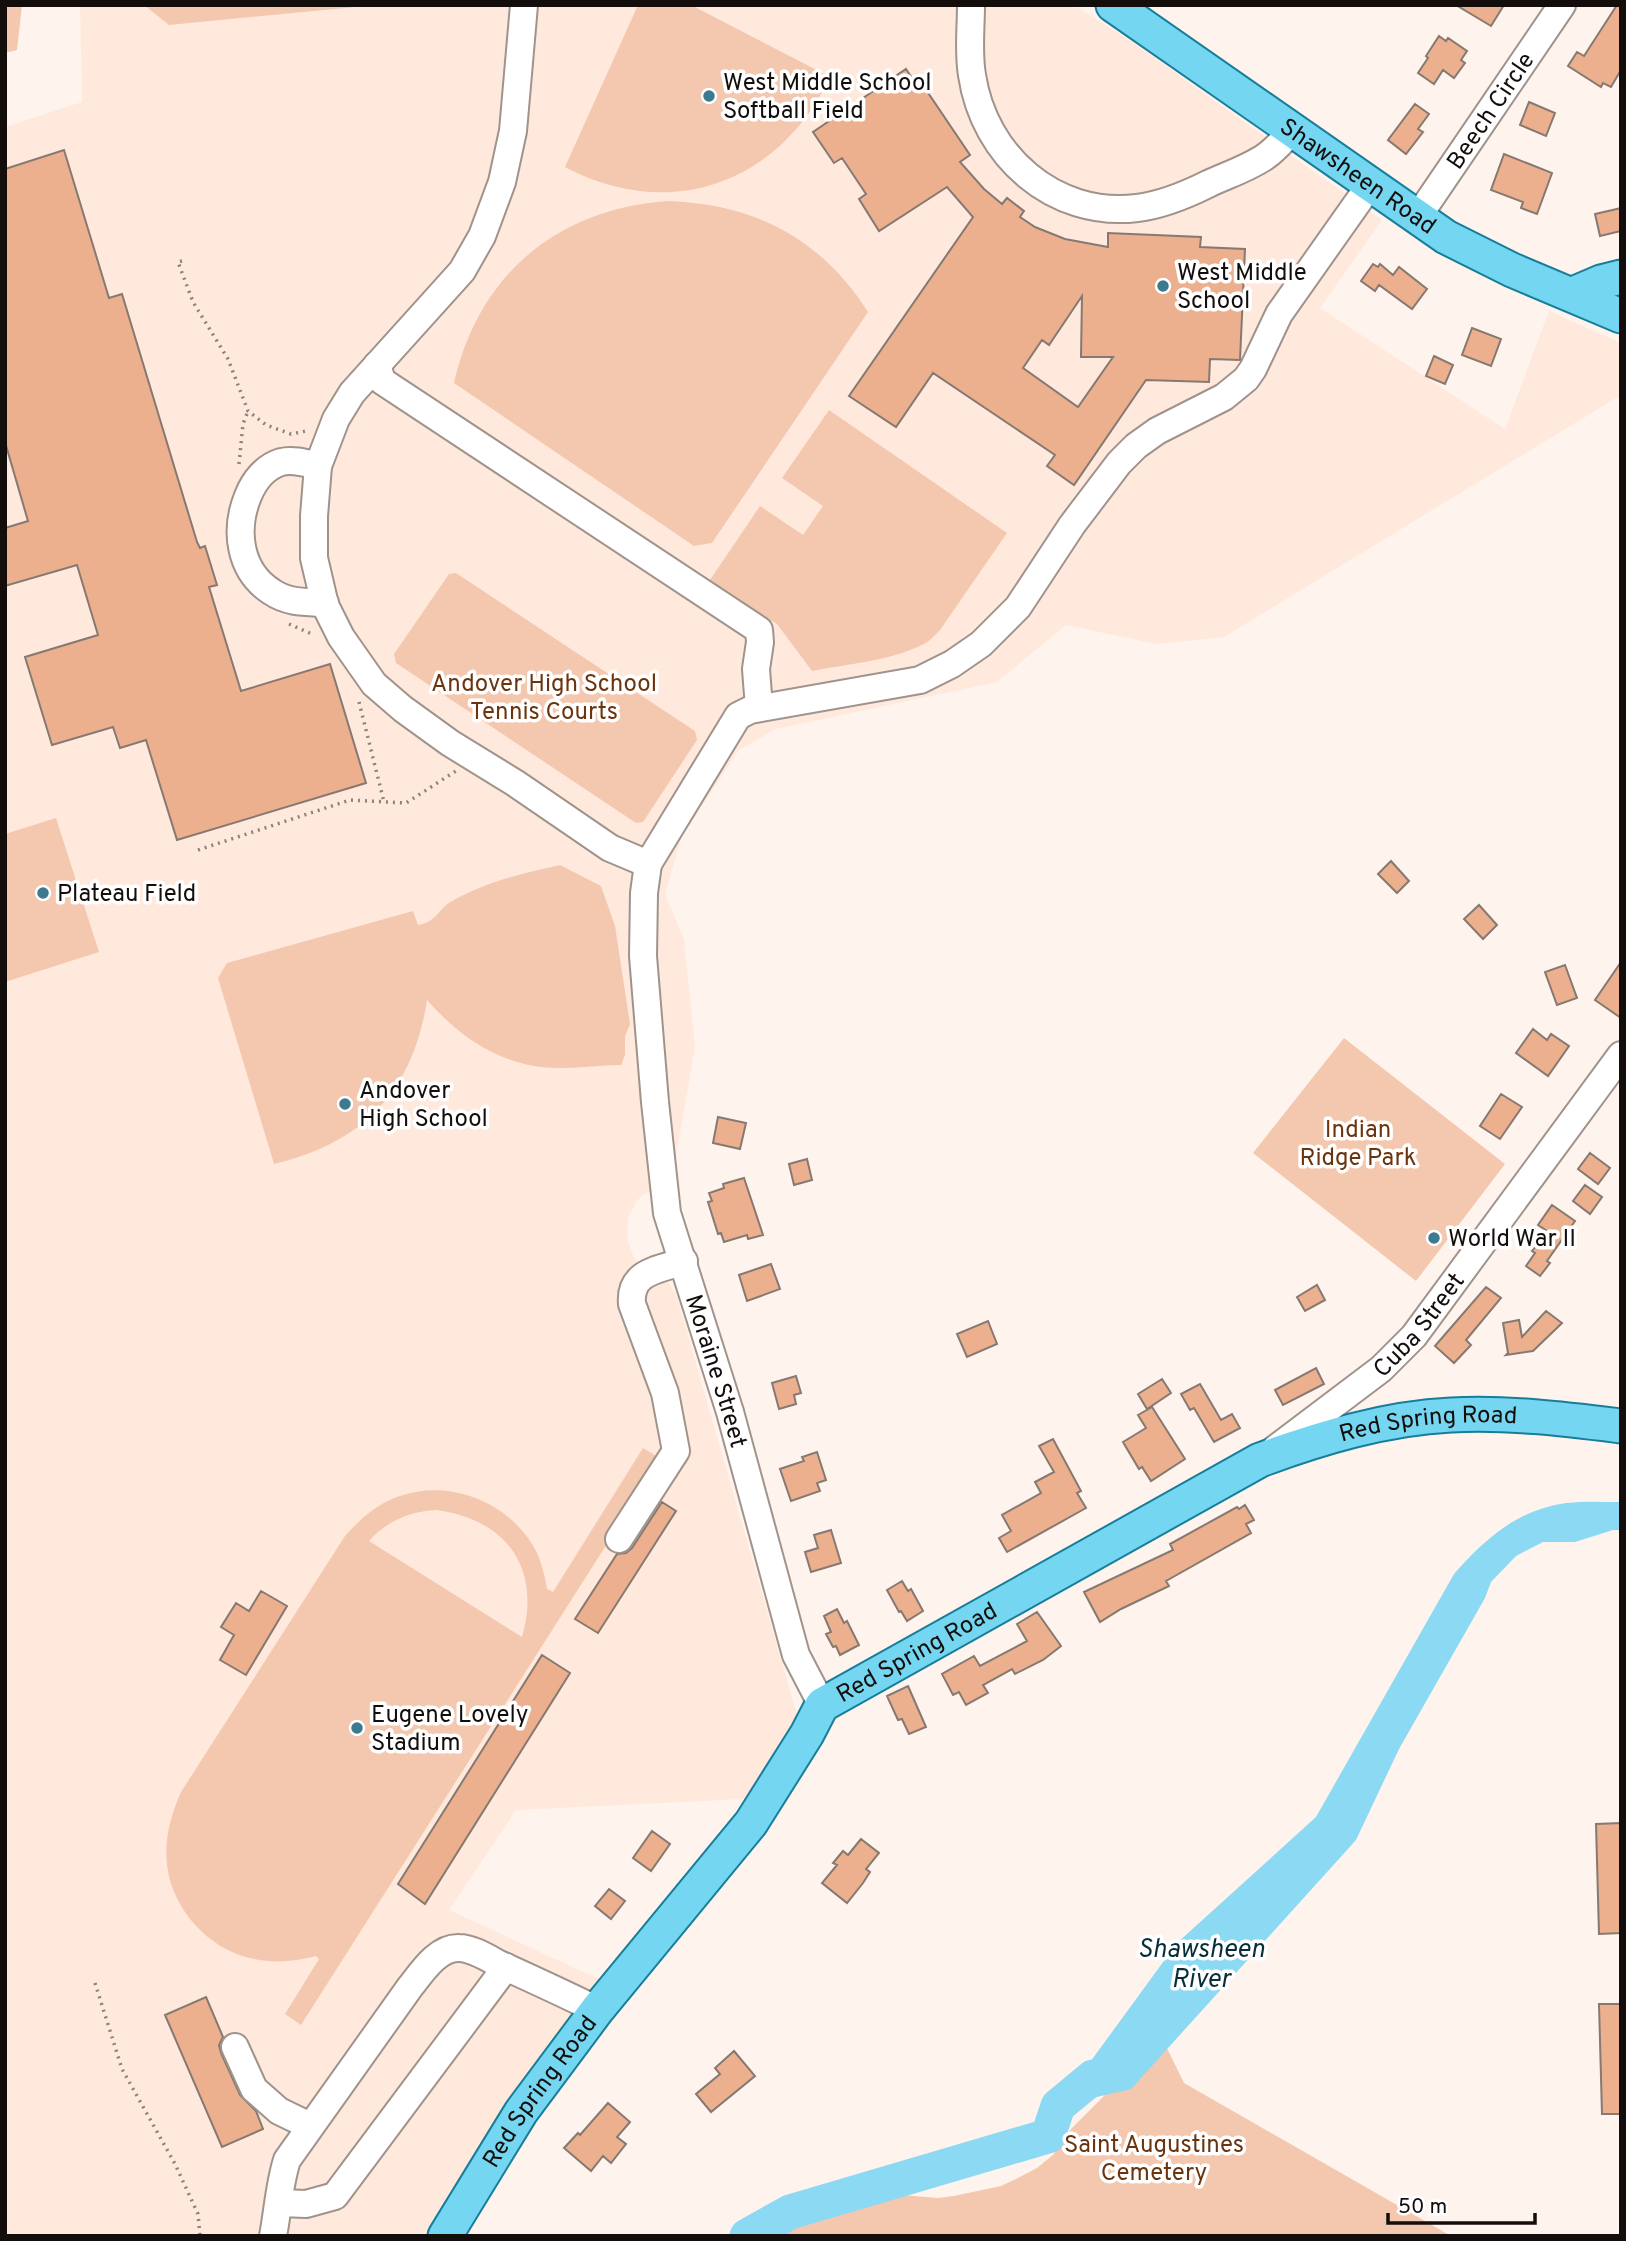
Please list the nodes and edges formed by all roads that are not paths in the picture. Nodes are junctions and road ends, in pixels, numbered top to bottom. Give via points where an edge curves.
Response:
1 (524, 5) edge
2 (971, 5) edge
3 (1562, 5) edge
4 (1131, 10) edge
5 (1293, 130) junction
6 (1370, 185) junction
7 (1417, 218) junction
8 (1621, 276) edge
9 (1573, 294) junction
10 (1621, 316) edge
11 (377, 365) junction
12 (318, 466) junction
13 (325, 603) junction
14 (759, 708) junction
15 (649, 864) junction
16 (1621, 1055) edge
17 (684, 1261) junction
18 (1621, 1426) edge
19 (1260, 1460) junction
20 (619, 1539) dead end
21 (822, 1704) junction
22 (506, 1967) junction
23 (597, 2010) junction
24 (235, 2047) dead end
25 (310, 2126) junction
26 (280, 2203) junction
27 (273, 2236) edge
28 (445, 2236) edge

1 - 11 street via 513,131 502,182 482,236 461,271
2 - 5 street via 972,76 989,129 1017,167 1066,199 1125,209 1186,195 1264,157
3 - 7 street, Beech Circle
4 - 5 main road, Shawsheen Road
5 - 6 main road, Shawsheen Road
6 - 7 main road, Shawsheen Road
6 - 14 street via 1279,314 1246,379 1224,397 1157,431 1119,463 1018,607 988,639 920,680
7 - 9 main road, Shawsheen Road via 1473,251
8 - 9 main road
9 - 10 main road, Shawsheen Road
11 - 12 street via 342,408
11 - 14 street via 382,382 760,630
12 - 13 street via 314,558
12 - 13 street via 280,462 266,471 250,492 240,526 243,554 260,582 288,600
13 - 15 street via 341,637 373,684 402,709 610,848
14 - 15 street via 733,721
15 - 17 street, Moraine Street via 643,956 649,1028 667,1213
16 - 19 street, Cuba Street via 1414,1336 1381,1369
17 - 20 street via 639,1277 631,1293 665,1393 676,1451
17 - 21 street, Moraine Street via 796,1656
18 - 19 main road, Red Spring Road via 1524,1415 1449,1415 1374,1425
19 - 21 main road, Red Spring Road
21 - 23 main road, Red Spring Road via 751,1823
22 - 23 street
22 - 25 street via 459,1948 443,1952 410,1987
22 - 26 street via 335,2196 306,2204
23 - 28 main road, Red Spring Road via 521,2112
24 - 25 street via 254,2089 279,2111
25 - 26 street via 287,2160
26 - 27 street

